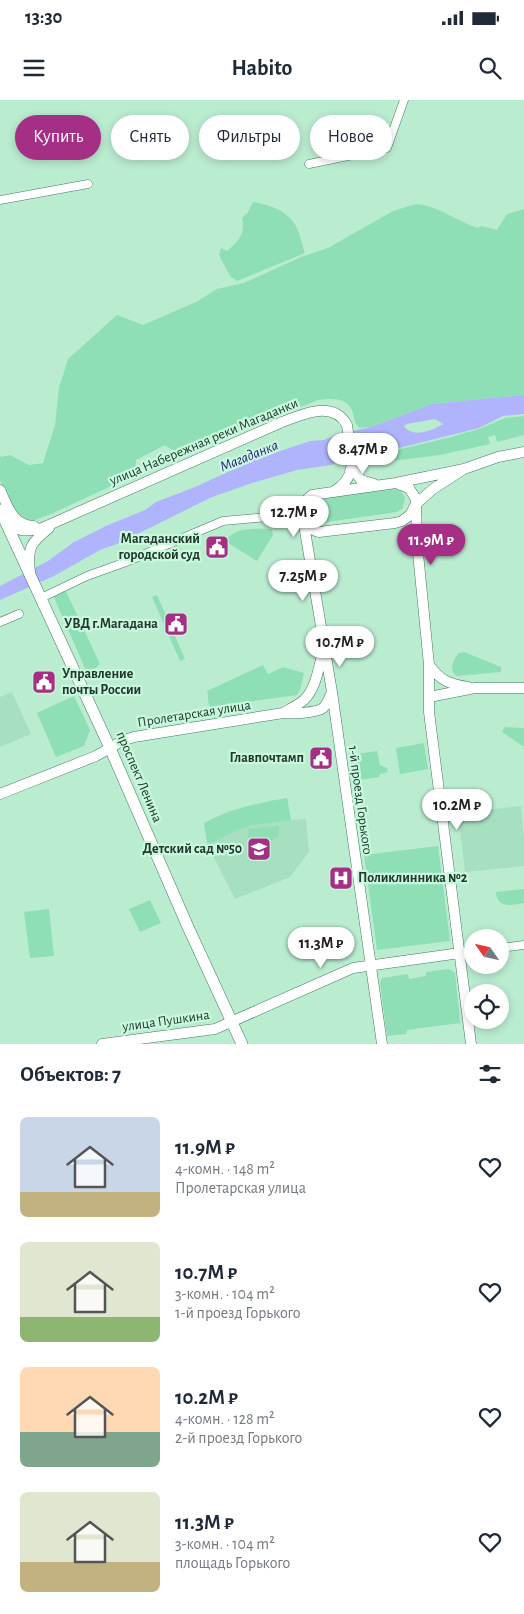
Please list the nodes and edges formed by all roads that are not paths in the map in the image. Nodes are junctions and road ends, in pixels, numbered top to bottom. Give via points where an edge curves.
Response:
1 (404, 100) edge
2 (309, 164) dead end
3 (88, 184) dead end
4 (0, 200) edge
5 (524, 452) edge
6 (352, 468) junction
7 (464, 469) junction
8 (396, 483) junction
9 (385, 485) junction
10 (0, 490) edge
11 (334, 492) junction
12 (416, 504) junction
13 (0, 510) edge
14 (303, 516) junction
15 (57, 521) junction
16 (6, 522) junction
17 (395, 523) junction
18 (327, 532) junction
19 (417, 543) junction
20 (309, 552) junction
21 (26, 558) junction
22 (40, 596) junction
23 (20, 614) dead end
24 (0, 622) edge
25 (324, 648) junction
26 (429, 666) junction
27 (475, 688) junction
28 (524, 688) edge
29 (332, 692) junction
30 (429, 697) junction
31 (318, 710) junction
32 (283, 713) junction
33 (334, 719) junction
34 (110, 748) junction
35 (0, 794) edge
36 (524, 945) edge
37 (509, 947) edge
38 (464, 952) edge
39 (460, 953) junction
40 (370, 965) junction
41 (232, 1021) junction
42 (102, 1044) edge
43 (242, 1044) edge
44 (382, 1044) edge
45 (472, 1044) edge

1 - 2 street via 387,148
3 - 4 street
5 - 7 street
6 - 9 street via 365,482
6 - 11 street via 343,486
6 - 15 street, улица Набережная реки Магаданки via 347,425 341,417 320,411 303,414
7 - 8 street
7 - 12 street
8 - 9 street
8 - 12 street via 412,491
9 - 11 street
10 - 15 street via 13,517 21,524 34,527
11 - 14 street via 308,498 304,503
12 - 17 street via 410,515
12 - 19 street
13 - 16 main road, проспект Ленина
14 - 18 street via 310,529
14 - 20 street, Пролетарская улица
14 - 22 street via 223,521
15 - 16 street via 26,532 16,530
15 - 21 street via 39,536
16 - 21 main road, проспект Ленина
17 - 18 street
17 - 19 street via 409,530
18 - 20 street via 316,538
19 - 26 street
20 - 25 street, Пролетарская улица
21 - 22 main road, проспект Ленина
22 - 34 main road, проспект Ленина
23 - 24 street
25 - 29 street, 1-й проезд Горького
25 - 32 street, Пролетарская улица via 310,692
26 - 27 street via 450,684
26 - 30 street
27 - 28 street
27 - 30 street
29 - 31 street via 325,706
29 - 33 street, 1-й проезд Горького
30 - 39 street
31 - 32 street, Пролетарская улица
31 - 33 street via 329,713
32 - 34 street, Пролетарская улица via 134,737
33 - 40 street, 1-й проезд Горького
34 - 35 street, Пролетарская улица
34 - 41 main road, проспект Ленина
36 - 37 street
38 - 39 street
39 - 40 street, улица Пушкина
39 - 45 street
40 - 41 street, улица Пушкина via 348,970
40 - 44 street, 1-й проезд Горького
41 - 42 street, улица Пушкина via 211,1030
41 - 43 main road, проспект Ленина

